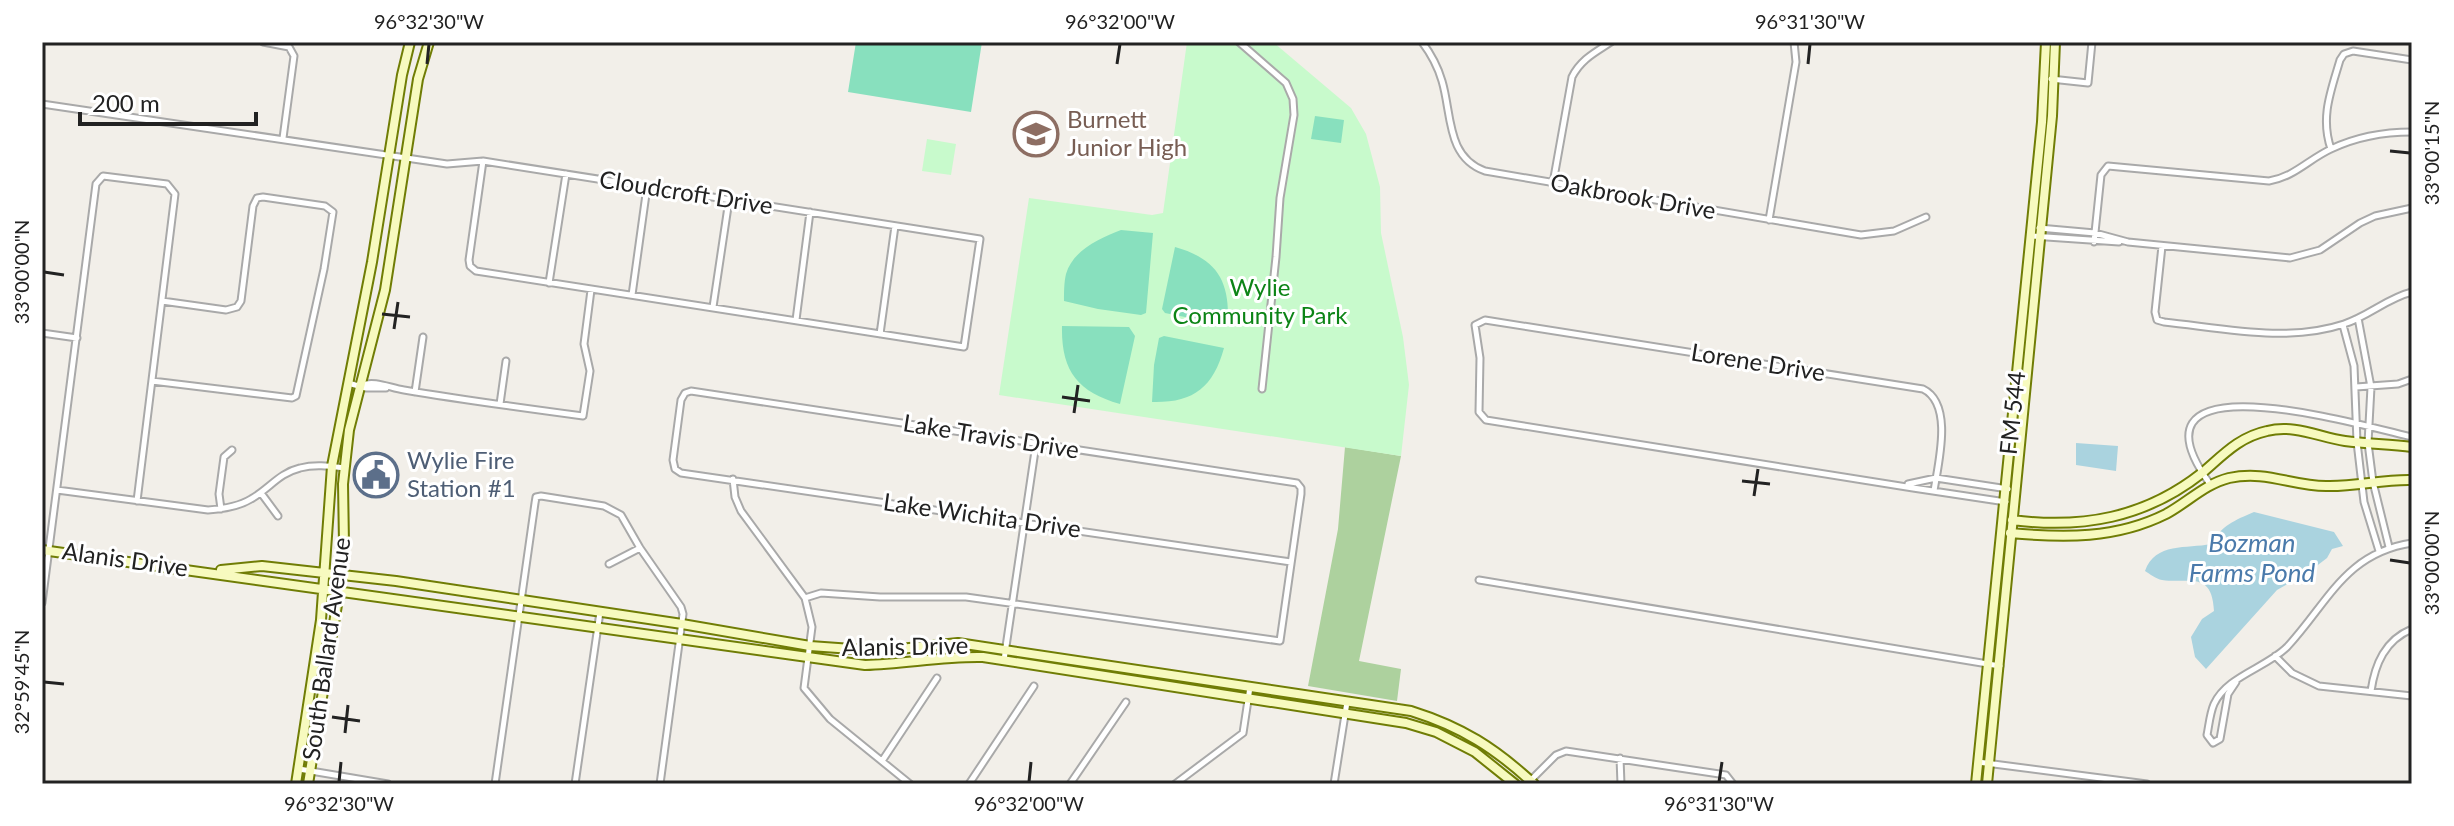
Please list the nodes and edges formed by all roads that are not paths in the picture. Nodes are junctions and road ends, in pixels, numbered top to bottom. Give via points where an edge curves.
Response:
1 (263, 42) edge
2 (410, 42) edge
3 (429, 42) edge
4 (1239, 42) edge
5 (1422, 42) edge
6 (1611, 42) edge
7 (1794, 42) edge
8 (2046, 42) edge
9 (2055, 42) edge
10 (2092, 42) edge
11 (2412, 60) edge
12 (2042, 79) junction
13 (2054, 80) junction
14 (42, 104) edge
15 (2412, 132) edge
16 (283, 138) junction
17 (2331, 149) junction
18 (391, 154) junction
19 (407, 157) junction
20 (483, 161) junction
21 (566, 174) junction
22 (1553, 183) junction
23 (647, 187) junction
24 (729, 200) junction
25 (2412, 208) edge
26 (810, 212) junction
27 (1926, 217) dead end
28 (1769, 220) junction
29 (895, 226) junction
30 (2031, 232) junction
31 (2041, 232) junction
32 (2095, 233) junction
33 (2094, 242) junction
34 (2128, 242) junction
35 (2162, 246) junction
36 (549, 283) junction
37 (591, 290) junction
38 (2412, 292) edge
39 (632, 295) junction
40 (162, 301) junction
41 (713, 307) junction
42 (2358, 318) junction
43 (796, 320) junction
44 (2343, 325) junction
45 (42, 333) edge
46 (880, 334) junction
47 (423, 337) dead end
48 (77, 338) junction
49 (506, 361) dead end
50 (2412, 379) edge
51 (152, 381) junction
52 (348, 383) junction
53 (362, 385) junction
54 (2356, 387) junction
55 (2371, 387) junction
56 (1262, 389) dead end
57 (415, 392) junction
58 (500, 404) junction
59 (2357, 422) junction
60 (2369, 428) junction
61 (2412, 437) edge
62 (2357, 442) junction
63 (2368, 443) junction
64 (1036, 444) junction
65 (2412, 447) edge
66 (232, 450) dead end
67 (332, 466) junction
68 (345, 468) junction
69 (675, 469) joint
70 (2202, 472) junction
71 (1936, 478) junction
72 (733, 479) junction
73 (2412, 480) edge
74 (2373, 482) junction
75 (2362, 483) junction
76 (2210, 484) junction
77 (1899, 485) junction
78 (2006, 489) junction
79 (57, 490) junction
80 (2017, 490) junction
81 (1934, 491) junction
82 (261, 493) junction
83 (137, 501) junction
84 (2004, 501) junction
85 (2016, 503) junction
86 (221, 509) junction
87 (2124, 514) junction
88 (278, 516) dead end
89 (2003, 518) junction
90 (2015, 520) junction
91 (1024, 522) junction
92 (2127, 528) junction
93 (2001, 532) junction
94 (2013, 533) junction
95 (2412, 543) edge
96 (2389, 547) junction
97 (640, 548) junction
98 (46, 550) edge
99 (2379, 551) junction
100 (1291, 562) junction
101 (609, 564) dead end
102 (208, 571) junction
103 (325, 573) junction
104 (342, 574) junction
105 (1479, 580) dead end
106 (324, 588) junction
107 (340, 590) junction
108 (805, 598) junction
109 (520, 600) junction
110 (1011, 601) junction
111 (42, 603) edge
112 (600, 612) junction
113 (518, 616) junction
114 (682, 624) junction
115 (598, 629) junction
116 (2412, 629) edge
117 (679, 640) junction
118 (810, 646) junction
119 (1005, 649) junction
120 (2275, 656) junction
121 (809, 658) junction
122 (1004, 660) junction
123 (1989, 665) junction
124 (2001, 666) junction
125 (937, 678) dead end
126 (2236, 682) junction
127 (1034, 686) dead end
128 (1250, 686) junction
129 (2371, 691) junction
130 (2412, 696) edge
131 (1249, 698) junction
132 (1126, 702) dead end
133 (1347, 702) junction
134 (1345, 714) junction
135 (1620, 758) junction
136 (882, 761) junction
137 (1978, 762) junction
138 (1989, 764) junction
139 (298, 768) junction
140 (310, 771) junction
141 (1532, 782) edge
142 (296, 784) edge
143 (308, 784) edge
144 (388, 784) edge
145 (495, 784) edge
146 (575, 784) edge
147 (660, 784) edge
148 (910, 784) edge
149 (969, 784) edge
150 (1070, 784) edge
151 (1175, 784) edge
152 (1334, 784) edge
153 (1515, 784) edge
154 (1621, 784) edge
155 (1733, 784) edge
156 (1976, 784) edge
157 (1987, 784) edge
158 (2147, 784) edge

1 - 16 street via 289,47 294,56
2 - 18 main road, South Ballard Avenue
3 - 19 main road, South Ballard Avenue
4 - 56 street via 1286,83 1293,99
5 - 22 street, Oakbrook Drive via 1438,68 1454,140 1466,160 1485,171
6 - 22 street via 1583,61 1572,77
7 - 28 street via 1796,62
8 - 12 main road, FM 544
9 - 13 main road, FM 544
10 - 13 street via 2088,83
11 - 17 street via 2344,54 2324,122
12 - 13 street
12 - 30 main road, FM 544
13 - 31 main road, FM 544
14 - 16 street, Cloudcroft Drive
15 - 17 street via 2379,134
16 - 18 street, Cloudcroft Drive
17 - 32 street via 2290,175 2269,181 2108,166 2101,175
18 - 19 street, Cloudcroft Drive
18 - 52 main road, South Ballard Avenue
19 - 20 street, Cloudcroft Drive via 447,164
19 - 53 main road, South Ballard Avenue via 385,290
20 - 21 street, Cloudcroft Drive
20 - 36 street via 470,266 486,274
21 - 23 street, Cloudcroft Drive
21 - 36 street
22 - 28 street, Oakbrook Drive
23 - 24 street, Cloudcroft Drive
23 - 39 street
24 - 26 street, Cloudcroft Drive
24 - 41 street
25 - 35 street via 2375,216 2320,250 2290,258
26 - 29 street, Cloudcroft Drive
26 - 43 street
27 - 28 street, Oakbrook Drive via 1869,235
29 - 46 street
29 - 46 street, Cloudcroft Drive via 980,239 964,347
30 - 31 street
30 - 78 main road, FM 544
31 - 32 street
31 - 33 street
31 - 80 main road, FM 544
32 - 33 street
32 - 34 street
33 - 34 street
34 - 35 street
35 - 44 street via 2157,320 2282,334
36 - 37 street
37 - 39 street
37 - 58 street via 584,344 590,371 583,416
38 - 42 street
39 - 41 street
40 - 48 street via 175,194 171,187 100,178
40 - 51 street
40 - 51 street via 237,307 257,198 325,206 333,212 296,396
41 - 43 street
42 - 44 street
42 - 55 street
43 - 46 street
44 - 54 street
45 - 48 street
47 - 57 street
48 - 79 street
49 - 58 street
50 - 55 street
51 - 83 street
52 - 53 street
52 - 67 main road, South Ballard Avenue
53 - 57 street
53 - 68 main road, South Ballard Avenue
54 - 55 street
54 - 59 street
55 - 60 street
57 - 58 street
59 - 60 street
59 - 62 street
59 - 70 street via 2253,406 2209,411 2190,432 2194,461
60 - 61 street
60 - 63 street
62 - 63 main road
62 - 70 main road via 2270,430 2230,447
62 - 75 street
63 - 65 main road
63 - 74 street
64 - 69 street, Lake Travis Drive via 691,391 681,400
64 - 91 street
64 - 100 street, Lake Travis Drive via 1297,483 1301,494
66 - 86 street via 224,457
67 - 68 street
67 - 82 street via 297,468
67 - 103 main road, South Ballard Avenue
68 - 104 main road, South Ballard Avenue
69 - 72 street, Lake Wichita Drive
70 - 76 street
70 - 87 main road via 2160,500
71 - 77 street
71 - 77 street, Lorene Drive via 1941,422 1931,393 1923,389 1485,320 1474,329 1480,358 1479,409 1486,420
71 - 78 street
71 - 81 street, Lorene Drive
72 - 91 street, Lake Wichita Drive
72 - 108 street via 741,511
73 - 74 main road
74 - 75 main road
74 - 96 street
75 - 76 main road via 2326,486 2248,475
75 - 99 street
76 - 92 main road via 2170,511
77 - 81 street
78 - 80 street
78 - 84 main road, FM 544
79 - 83 street
79 - 98 street
80 - 85 main road, FM 544
81 - 84 street
82 - 86 street
82 - 88 street
83 - 86 street
84 - 85 street
84 - 89 main road, FM 544
85 - 90 main road, FM 544
87 - 90 main road via 2072,524
87 - 92 main road
89 - 90 main road
89 - 93 main road, FM 544
90 - 94 main road, FM 544
91 - 100 street, Lake Wichita Drive
91 - 110 street
92 - 94 main road via 2081,537
93 - 94 main road
93 - 123 main road, FM 544
94 - 124 main road, FM 544
95 - 96 street
96 - 99 street
97 - 101 street
97 - 109 street via 626,521 613,510 536,497
97 - 114 street via 681,607
98 - 102 main road, Alanis Drive
98 - 111 street
99 - 120 street via 2348,572
100 - 110 street via 1280,641
102 - 103 main road, Alanis Drive via 262,566
102 - 106 main road, Alanis Drive
103 - 104 main road, Alanis Drive
103 - 106 main road, South Ballard Avenue
104 - 107 main road, South Ballard Avenue
104 - 109 main road, Alanis Drive
105 - 123 street
106 - 107 main road, Alanis Drive
106 - 139 main road, South Ballard Avenue
107 - 113 main road, Alanis Drive
107 - 140 main road, South Ballard Avenue
108 - 110 street via 821,593
108 - 118 street
109 - 112 main road, Alanis Drive
109 - 113 street
110 - 119 street
112 - 114 main road, Alanis Drive
112 - 115 street
113 - 115 main road, Alanis Drive
113 - 145 street
114 - 117 street
114 - 118 main road, Alanis Drive
115 - 117 main road, Alanis Drive
115 - 146 street
116 - 129 street via 2380,657
117 - 121 main road, Alanis Drive
117 - 147 street
118 - 119 main road, Alanis Drive via 880,651 958,643
118 - 121 street
119 - 122 street
119 - 128 main road, Alanis Drive
120 - 126 street
120 - 129 street via 2307,682
121 - 122 main road, Alanis Drive via 865,665 955,657
121 - 136 street via 804,688 830,719
122 - 131 main road, Alanis Drive
123 - 124 street
123 - 137 main road, FM 544
124 - 138 main road, FM 544
125 - 136 street
126 - 126 street via 2214,705 2207,737 2211,743 2220,739 2228,694
127 - 149 street
128 - 131 street
128 - 133 main road, Alanis Drive
129 - 130 street
131 - 134 main road, Alanis Drive
131 - 151 street via 1243,733
132 - 150 street
133 - 134 street
133 - 141 main road, Alanis Drive via 1441,720 1503,756
134 - 152 street
134 - 153 main road, Alanis Drive via 1436,732 1475,752
135 - 141 street via 1561,752
135 - 154 street
135 - 155 street via 1726,775
136 - 148 street
137 - 138 street
137 - 156 main road, FM 544
138 - 157 main road, FM 544
138 - 158 street
139 - 140 street
139 - 142 main road, South Ballard Avenue
140 - 143 main road, South Ballard Avenue
140 - 144 street

